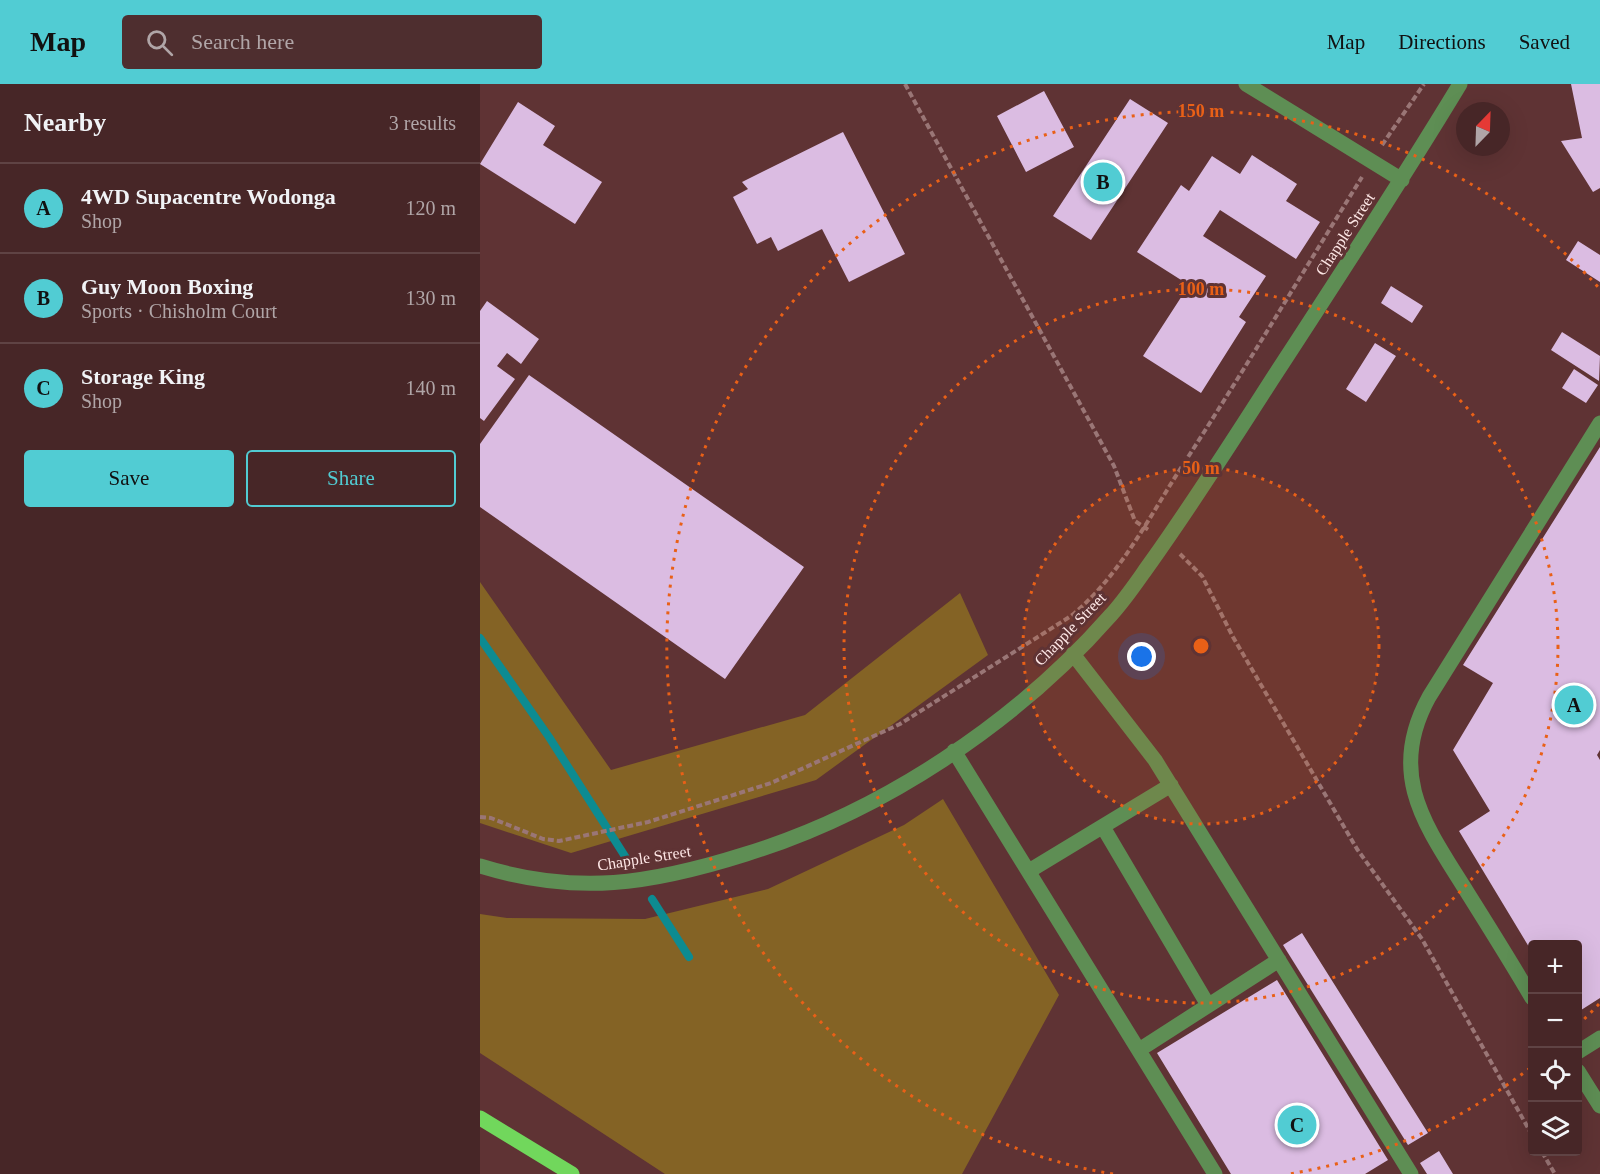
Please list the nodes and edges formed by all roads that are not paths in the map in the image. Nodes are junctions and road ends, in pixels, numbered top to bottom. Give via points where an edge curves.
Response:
1 (1246, 84) edge
2 (1460, 84) edge
3 (1402, 180) junction
4 (1600, 423) edge
5 (1073, 654) junction
6 (954, 751) junction
7 (1171, 785) junction
8 (1103, 826) junction
9 (480, 866) edge
10 (1029, 871) junction
11 (1279, 960) junction
12 (1531, 994) edge
13 (1208, 1005) junction
14 (1600, 1038) edge
15 (1582, 1049) edge
16 (1139, 1050) junction
17 (1582, 1077) edge
18 (1600, 1106) edge
19 (480, 1118) edge
20 (1404, 1171) edge
21 (572, 1174) edge
22 (1215, 1174) edge

1 - 3 street
2 - 3 street, Chapple Street
3 - 5 street, Chapple Street via 1165,542 1111,615
4 - 12 street via 1429,697 1412,735 1412,777 1422,819
5 - 6 street, Chapple Street via 1024,699
5 - 7 street
6 - 9 street, Chapple Street via 903,785 813,830 679,873 594,885 527,879
6 - 10 street
7 - 8 street
7 - 11 street
8 - 10 street
8 - 13 street
10 - 16 street
11 - 13 street
11 - 20 street
13 - 16 street
14 - 15 street
16 - 22 street
17 - 18 street
19 - 21 main road

